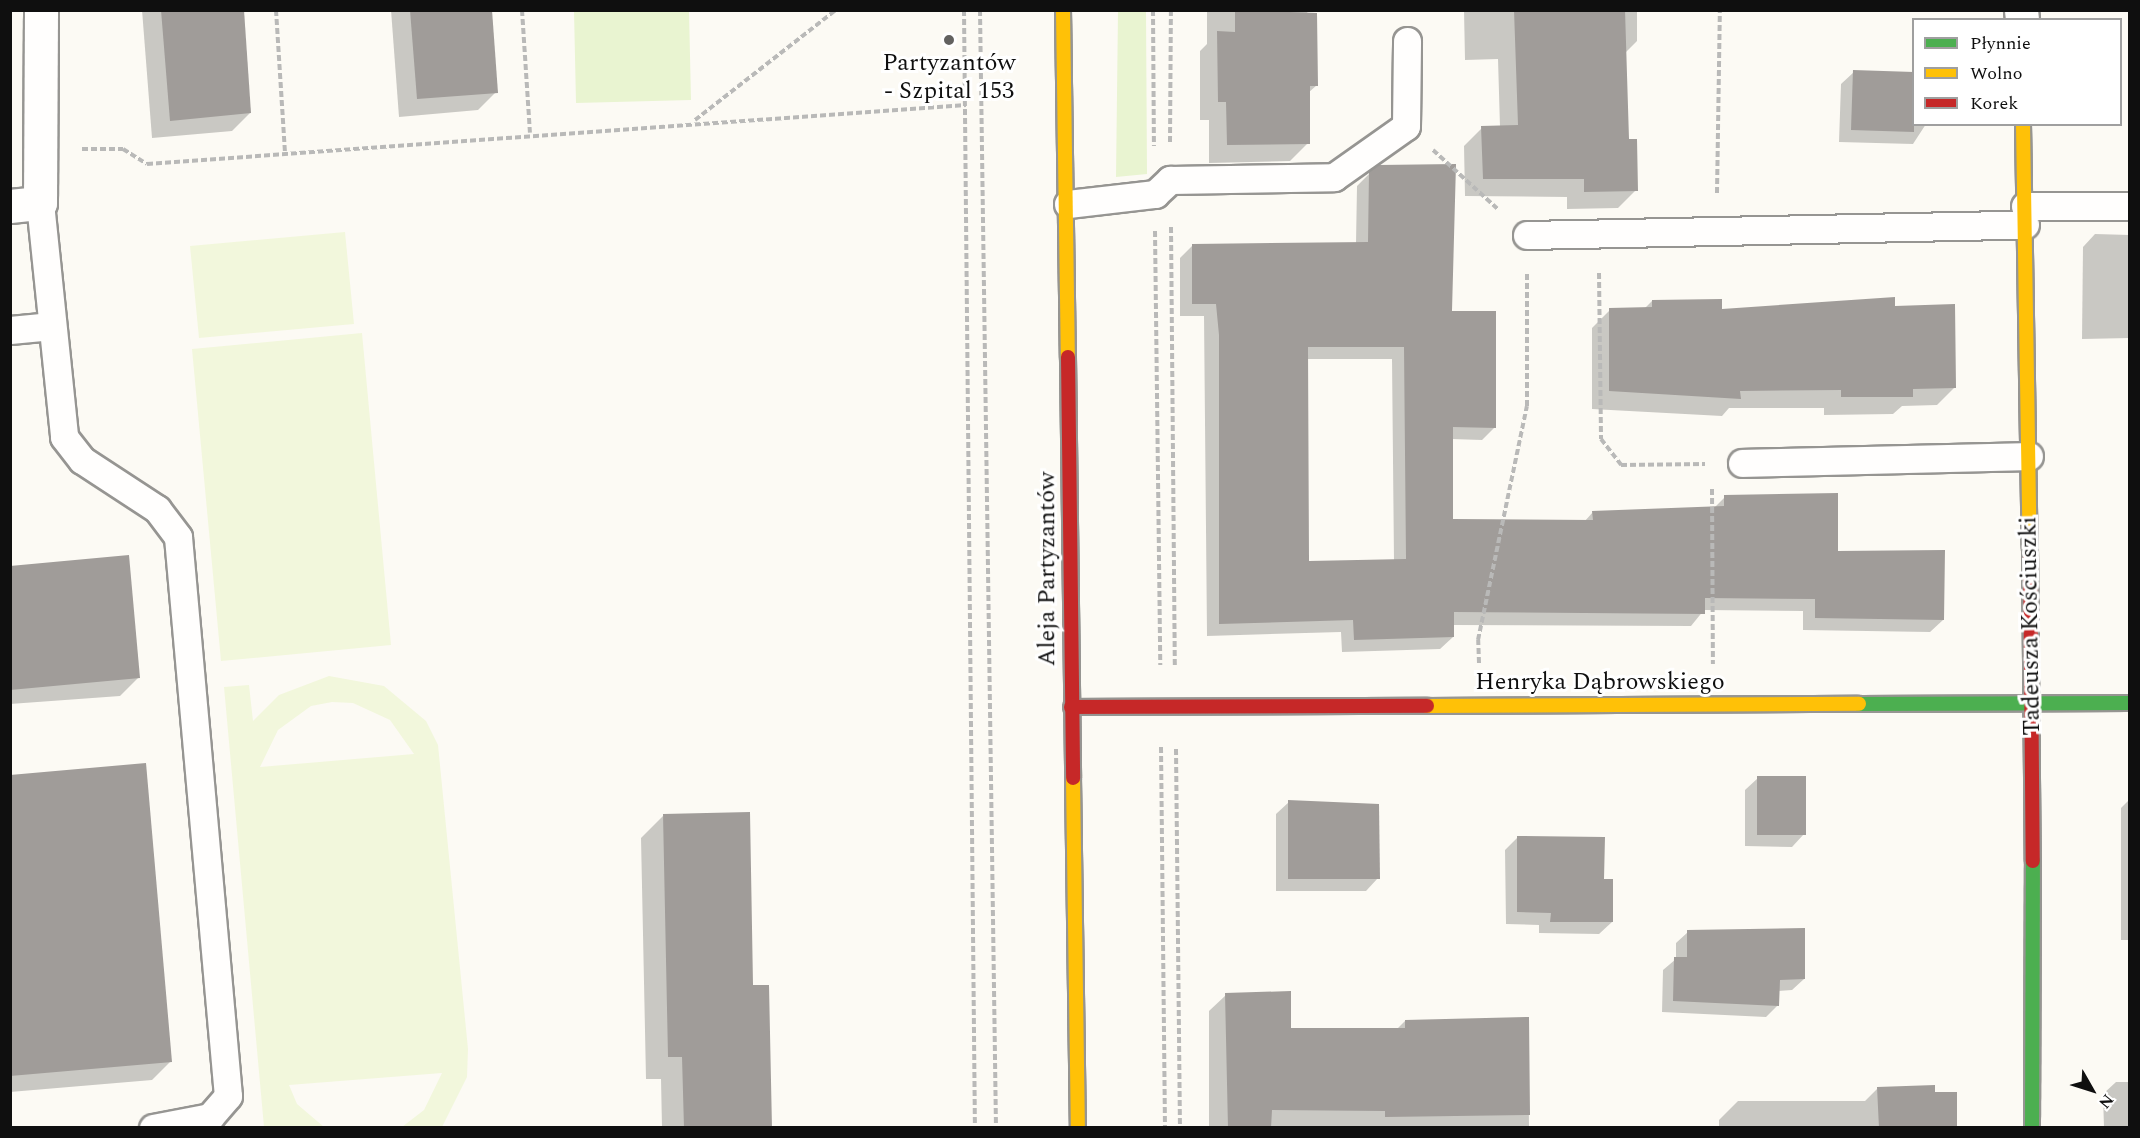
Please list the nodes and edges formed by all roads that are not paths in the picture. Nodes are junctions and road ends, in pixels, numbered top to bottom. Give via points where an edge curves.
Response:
1 (41, 10) edge
2 (1063, 10) edge
3 (1407, 41) dead end
4 (2023, 126) edge
5 (1068, 204) junction
6 (25, 205) edge
7 (2130, 206) edge
8 (2025, 215) junction
9 (1527, 235) road end
10 (52, 326) junction
11 (10, 330) edge
12 (2029, 456) junction
13 (1742, 463) road end
14 (2033, 704) junction
15 (2130, 704) edge
16 (1071, 707) junction
17 (153, 1128) edge
18 (1078, 1128) edge
19 (2032, 1128) edge

1 - 6 street via 39,148
2 - 5 street, Aleja Partyzantów
3 - 5 lane via 1406,126 1334,177 1162,187
4 - 8 street, Tadeusza Kościuszki
5 - 16 street, Aleja Partyzantów
6 - 10 lane
7 - 8 lane
8 - 9 lane via 1716,231
8 - 12 street, Tadeusza Kościuszki
10 - 11 lane
10 - 17 lane via 64,436 82,460 157,509 178,537 228,1096 210,1117
12 - 13 lane
12 - 14 street, Tadeusza Kościuszki
14 - 15 street, Henryka Dąbrowskiego
14 - 16 street, Henryka Dąbrowskiego
14 - 19 street, Tadeusza Kościuszki
16 - 18 street, Aleja Partyzantów

